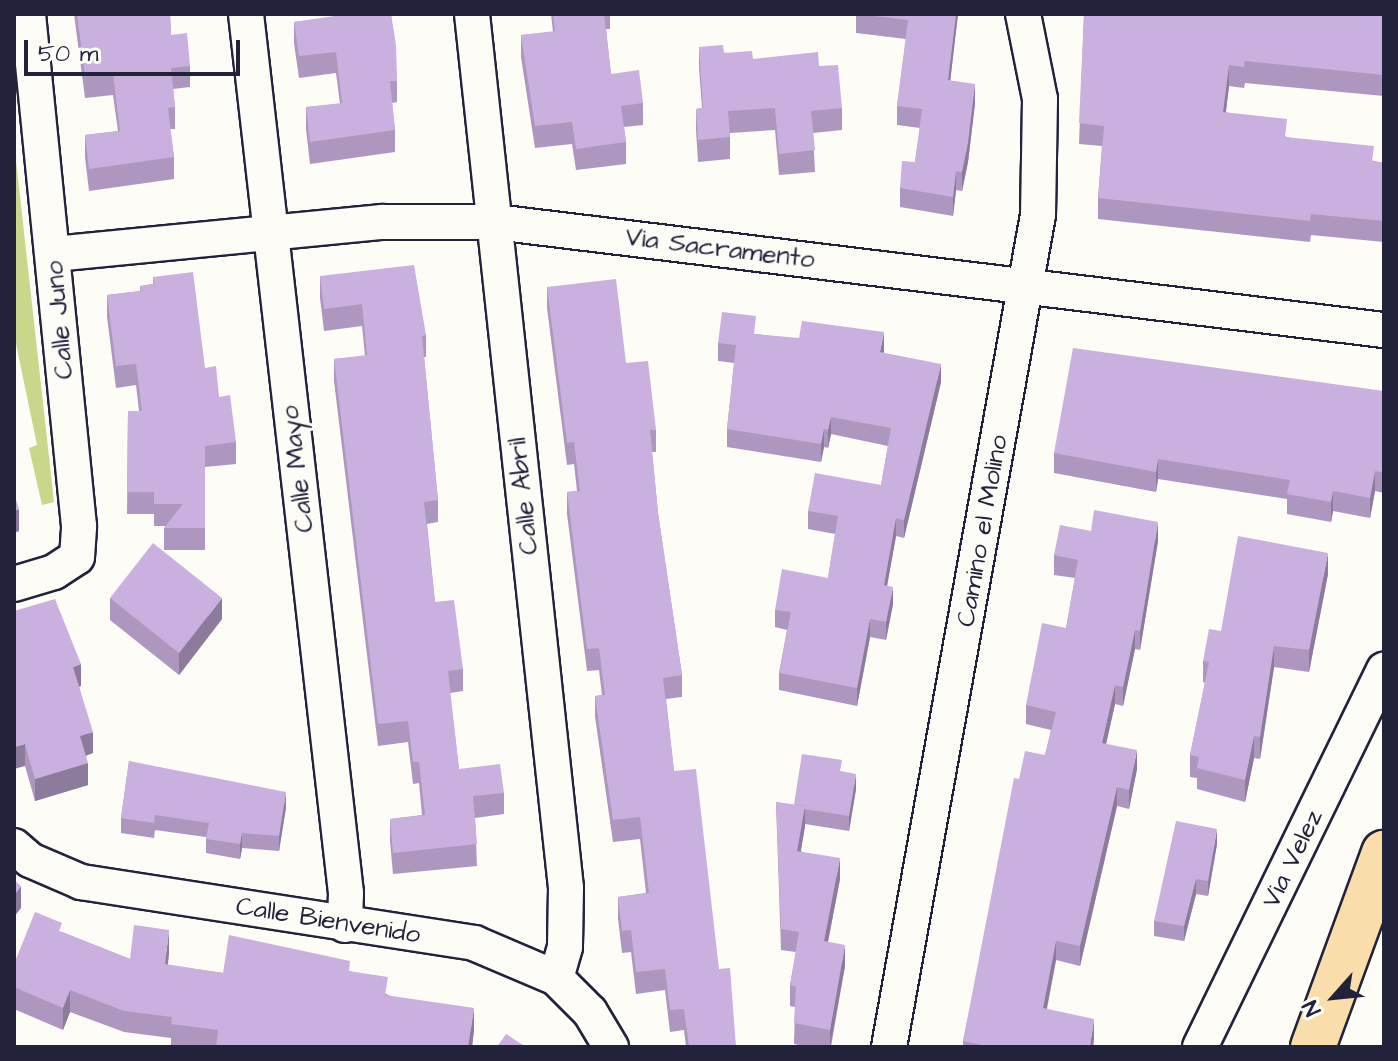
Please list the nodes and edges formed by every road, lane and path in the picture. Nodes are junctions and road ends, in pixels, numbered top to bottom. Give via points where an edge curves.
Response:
1 (28, 14) edge
2 (246, 14) edge
3 (472, 14) edge
4 (1023, 14) edge
5 (495, 222) junction
6 (270, 232) junction
7 (54, 254) junction
8 (1028, 285) junction
9 (1384, 330) edge
10 (14, 584) edge
11 (1384, 669) edge
12 (14, 846) edge
13 (1384, 853) edge
14 (345, 925) junction
15 (556, 978) junction
16 (611, 1047) edge
17 (889, 1047) edge
18 (1200, 1047) edge
19 (1313, 1047) edge

1 - 7 street, Calle Juno
2 - 6 street, Calle Mayo
3 - 5 street, Calle Abril
4 - 8 street, Camino el Molino via 1040,99 1042,139
5 - 6 street, Via Sacramento via 382,222
5 - 8 street, Via Sacramento
5 - 15 street, Calle Abril via 566,888 565,947
6 - 7 street, Via Sacramento
6 - 14 street, Calle Mayo via 346,893
7 - 10 street, Calle Juno via 79,526 77,557 54,572
8 - 9 street, Via Sacramento
8 - 17 street, Camino el Molino
11 - 18 street, Via Velez
12 - 14 street, Calle Bienvenido via 30,860 81,882
13 - 19 highway
14 - 15 street, Calle Bienvenido via 474,943
15 - 16 street, Calle Bienvenido via 590,1012

